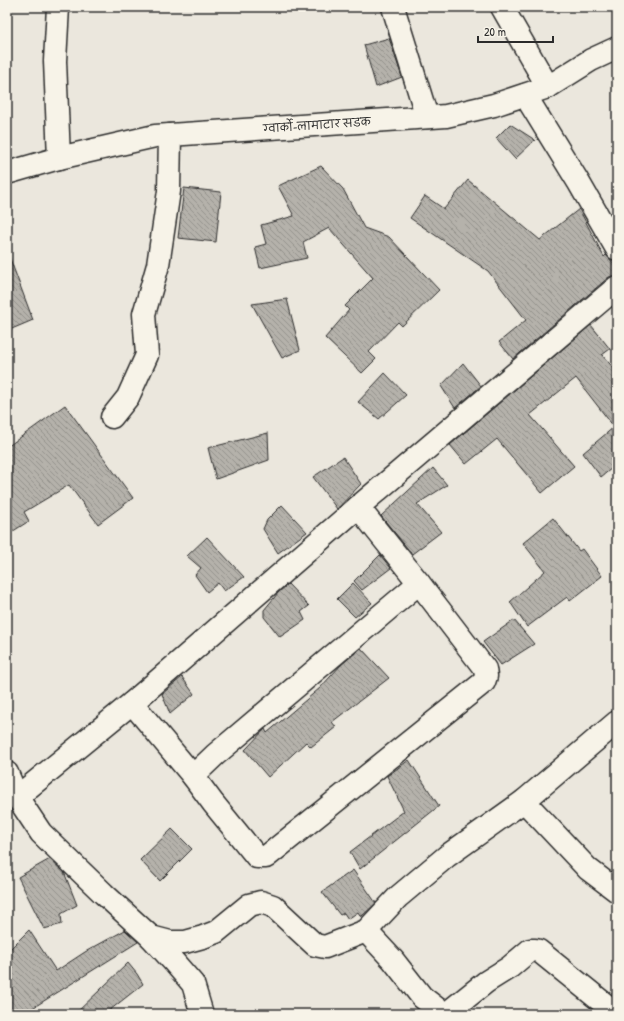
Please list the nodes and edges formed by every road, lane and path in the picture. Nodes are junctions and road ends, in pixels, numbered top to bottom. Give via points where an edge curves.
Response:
1 (58, 7) edge
2 (393, 7) edge
3 (502, 7) edge
4 (617, 48) edge
5 (548, 87) junction
6 (525, 94) junction
7 (428, 117) junction
8 (170, 135) junction
9 (59, 158) junction
10 (7, 173) edge
11 (617, 249) edge
12 (617, 287) edge
13 (112, 417) dead end
14 (358, 507) junction
15 (419, 583) junction
16 (132, 703) junction
17 (617, 722) edge
18 (7, 773) edge
19 (193, 776) junction
20 (17, 797) junction
21 (524, 801) junction
22 (617, 891) edge
23 (366, 931) junction
24 (151, 937) junction
25 (202, 1014) edge
26 (445, 1014) edge
27 (617, 1014) edge

1 - 9 street via 55,61
2 - 7 street
3 - 5 street
4 - 5 street, ग्वार्को-लामाटार सडक
5 - 6 street, ग्वार्को-लामाटार सडक
6 - 7 street, ग्वार्को-लामाटार सडक via 494,105 446,116
6 - 11 street
7 - 8 street, ग्वार्को-लामाटार सडक
8 - 9 street, ग्वार्को-लामाटार सडक via 155,136
8 - 13 street via 169,191 158,265 144,314 147,355 128,397
9 - 10 street, ग्वार्को-लामाटार सडक
12 - 14 street
14 - 15 street
14 - 16 street
15 - 19 street via 214,754
15 - 19 street via 485,669 484,682 266,857 257,857
16 - 19 street
16 - 20 street
17 - 21 street
18 - 20 street
20 - 24 street via 41,833
21 - 22 street via 588,869
21 - 23 street via 447,856 398,897
23 - 24 street via 325,947 315,945 273,906 261,902 249,905 216,932 203,937 185,942 170,942
23 - 26 street via 422,997
24 - 25 street via 193,984
26 - 27 street via 530,950 539,951

